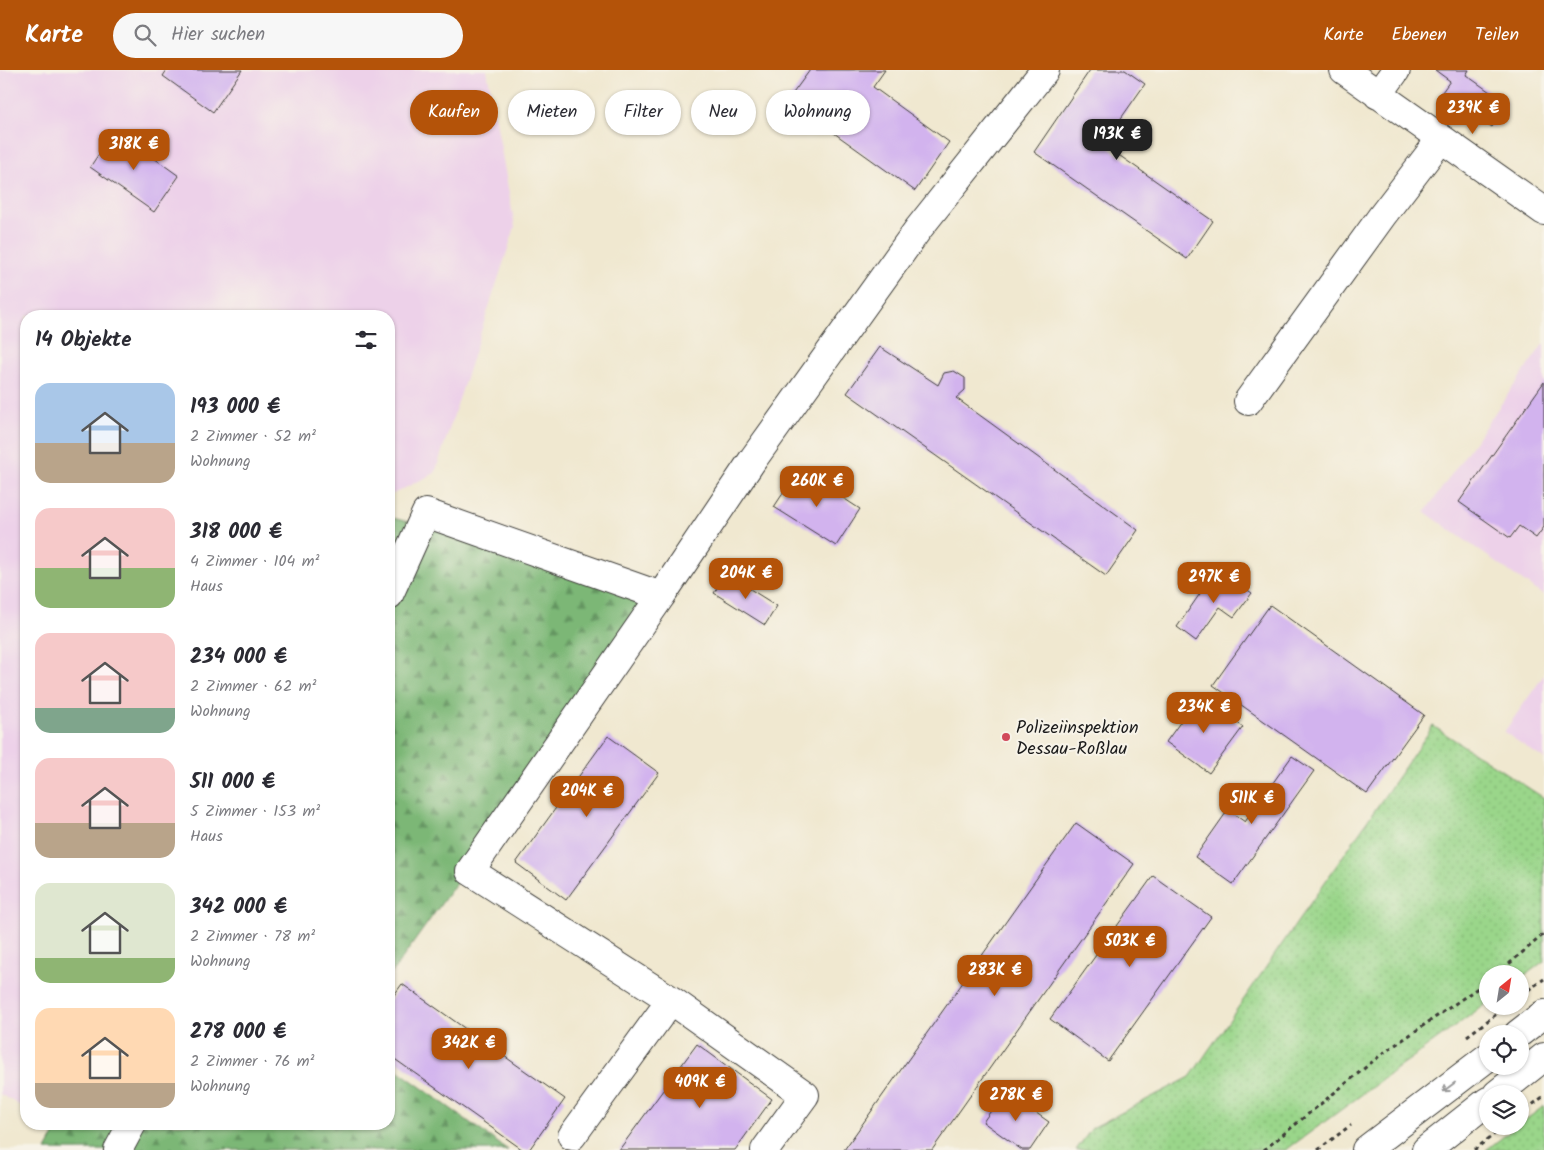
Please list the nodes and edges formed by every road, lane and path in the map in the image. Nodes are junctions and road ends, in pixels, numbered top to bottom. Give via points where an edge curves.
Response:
1 (1045, 70) edge
2 (1344, 70) edge
3 (1396, 70) edge
4 (1378, 95) junction
5 (1441, 139) junction
6 (1544, 211) edge
7 (1248, 401) dead end
8 (395, 582) edge
9 (661, 596) junction
10 (1544, 934) edge
11 (1508, 965) edge
12 (1544, 979) edge
13 (1479, 987) edge
14 (1529, 989) edge
15 (671, 1000) junction
16 (1544, 1014) edge
17 (1529, 1026) edge
18 (1544, 1057) edge
19 (1479, 1064) edge
20 (1508, 1085) edge
21 (1544, 1096) edge
22 (1529, 1107) edge
23 (1479, 1108) edge
24 (129, 1130) edge
25 (1493, 1135) edge
26 (572, 1136) dead end
27 (118, 1150) edge
28 (765, 1150) edge
29 (1264, 1150) edge
30 (1366, 1150) edge
31 (1426, 1150) edge
32 (1474, 1150) edge

1 - 9 main road via 919,228 754,458
2 - 4 main road
3 - 4 main road
4 - 5 main road
5 - 6 main road
5 - 7 main road
8 - 9 main road via 426,513
9 - 15 main road via 470,871
10 - 11 path
12 - 14 path
13 - 29 path via 1382,1054
15 - 26 main road
15 - 28 main road via 805,1095
16 - 17 main road
18 - 20 main road
19 -> 30 main road
21 - 22 path
23 - 31 main road
24 - 27 main road
25 - 32 path

